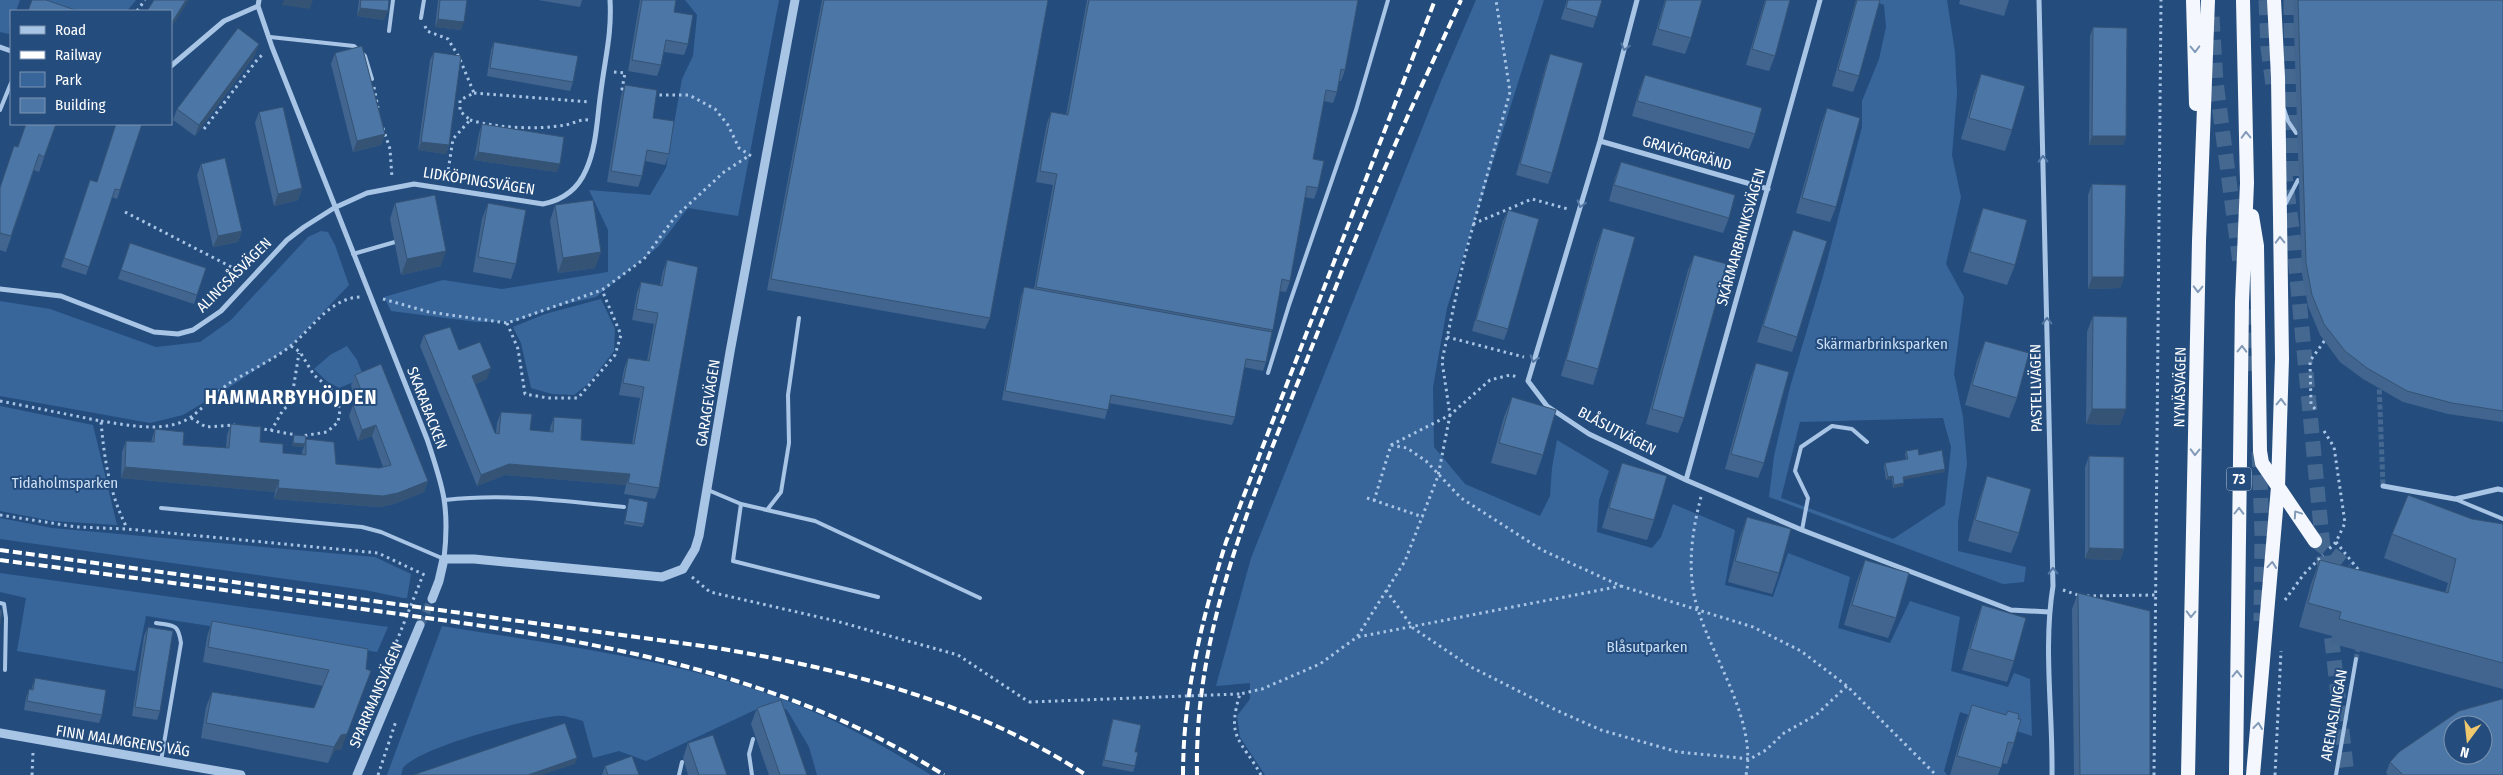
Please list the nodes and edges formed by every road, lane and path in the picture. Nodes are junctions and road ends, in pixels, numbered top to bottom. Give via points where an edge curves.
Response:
1 (393, 0) edge
2 (424, 0) edge
3 (610, 0) edge
4 (794, 0) edge
5 (1388, 0) edge
6 (1496, 0) edge
7 (1637, 0) edge
8 (1820, 0) edge
9 (2039, 0) edge
10 (2161, 0) edge
11 (2193, 0) edge
12 (2208, 0) edge
13 (2243, 0) edge
14 (2274, 0) edge
15 (258, 3) edge
16 (421, 18) joint
17 (389, 31) dead end
18 (270, 37) junction
19 (272, 47) junction
20 (172, 65) edge
21 (618, 72) dead end
22 (2278, 77) junction
23 (372, 79) joint
24 (10, 85) edge
25 (629, 90) edge
26 (474, 93) junction
27 (645, 93) edge
28 (600, 102) junction
29 (0, 110) edge
30 (379, 117) edge
31 (470, 120) junction
32 (597, 122) junction
33 (382, 124) edge
34 (204, 129) edge
35 (2296, 133) dead end
36 (1600, 141) junction
37 (750, 155) junction
38 (764, 169) junction
39 (400, 176) dead end
40 (440, 176) dead end
41 (392, 178) junction
42 (2298, 180) tunnel mouth
43 (2248, 183) junction
44 (393, 186) junction
45 (1768, 189) junction
46 (334, 208) junction
47 (125, 212) dead end
48 (1578, 212) junction
49 (2280, 220) junction
50 (1474, 224) junction
51 (2199, 241) junction
52 (394, 242) dead end
53 (353, 254) junction
54 (252, 278) junction
55 (0, 289) edge
56 (602, 290) junction
57 (370, 296) junction
58 (799, 318) dead end
59 (508, 323) junction
60 (1447, 337) junction
61 (2325, 340) edge
62 (291, 346) junction
63 (300, 352) junction
64 (1534, 359) junction
65 (1268, 373) edge
66 (1528, 381) junction
67 (0, 401) edge
68 (2315, 409) dead end
69 (1450, 415) junction
70 (191, 418) junction
71 (101, 421) junction
72 (239, 426) edge
73 (256, 427) edge
74 (272, 431) junction
75 (2324, 431) dead end
76 (1867, 442) dead end
77 (1392, 445) junction
78 (1438, 476) junction
79 (1686, 480) junction
80 (2383, 486) dead end
81 (1703, 487) junction
82 (2278, 487) junction
83 (708, 490) junction
84 (2503, 490) edge
85 (1367, 498) dead end
86 (2455, 499) junction
87 (445, 500) junction
88 (1374, 501) junction
89 (741, 504) junction
90 (161, 508) dead end
91 (624, 508) dead end
92 (767, 510) junction
93 (0, 514) edge
94 (1422, 517) junction
95 (2503, 520) edge
96 (127, 529) junction
97 (1802, 530) junction
98 (2315, 541) tunnel mouth
99 (2336, 542) junction
100 (444, 558) junction
101 (683, 569) junction
102 (2365, 577) edge
103 (439, 581) junction
104 (1622, 586) junction
105 (2053, 586) junction
106 (1386, 590) junction
107 (2156, 595) junction
108 (878, 597) dead end
109 (980, 598) dead end
110 (432, 599) tunnel mouth
111 (0, 603) edge
112 (2284, 609) dead end
113 (1698, 611) junction
114 (2049, 612) junction
115 (156, 623) dead end
116 (420, 626) tunnel mouth
117 (1413, 628) junction
118 (1357, 637) junction
119 (2282, 648) dead end
120 (2356, 658) tunnel mouth
121 (5, 670) dead end
122 (1847, 686) junction
123 (1240, 694) junction
124 (0, 733) edge
125 (753, 739) dead end
126 (33, 753) dead end
127 (1750, 759) junction
128 (161, 761) junction
129 (682, 762) dead end
130 (32, 775) edge
131 (242, 775) edge
132 (358, 775) edge
133 (679, 775) edge
134 (752, 775) edge
135 (1260, 775) edge
136 (1746, 775) edge
137 (1936, 775) edge
138 (2052, 775) edge
139 (2154, 775) edge
140 (2188, 775) edge
141 (2236, 775) edge
142 (2253, 775) edge
143 (2275, 775) edge
144 (2336, 775) edge

1 - 17 lane
2 - 16 lane
3 - 28 street, LIDKÖPINGSVÄGEN via 611,32
4 - 38 street, GARAGEVÄGEN
5 - 65 lane via 1356,110
6 - 50 path via 1510,92
7 -> 36 street
8 - 45 street, SKÄRMARBRINKSVÄGEN
105 -> 9 street, PASTELLVÄGEN
10 - 107 path
11 -> 51 highway
12 - 51 highway, NYNÄSVÄGEN
43 -> 13 highway, 73
14 - 22 highway
15 - 18 street, SKARABACKEN
15 - 20 street via 224,21
16 - 26 path via 428,31 448,39
18 - 19 street, SKARABACKEN
18 - 23 lane via 354,46 365,56
19 - 34 path via 257,60
19 - 46 street, SKARABACKEN
21 - 25 path via 625,73 622,90
22 - 35 lane via 2288,121
22 - 49 highway
23 - 30 path
24 - 29 lane
26 - 28 path
26 - 31 path via 460,100 460,111
27 - 37 path via 689,95 715,109 728,125 739,148
28 - 32 street, LIDKÖPINGSVÄGEN
31 - 32 path via 488,125 524,126 566,125 582,119
31 - 40 path via 453,138 448,178
32 - 44 street, LIDKÖPINGSVÄGEN via 586,172 570,193 558,201 543,204 414,184
33 - 41 path via 390,149
36 - 45 street, GRAVÖRGRÄND
36 -> 48 street
37 - 38 path
37 - 56 path via 724,172 675,217 644,259
38 - 83 street, GARAGEVÄGEN
39 - 41 path
41 - 44 path
42 - 49 lane
43 - 82 highway via 2256,246 2260,451 2262,463
141 -> 43 highway, 73 via 2242,302
44 - 46 street, LIDKÖPINGSVÄGEN via 367,193
45 - 79 street, SKÄRMARBRINKSVÄGEN
46 - 53 street, SKARABACKEN
46 - 54 street, ALINGSÅSVÄGEN via 287,240
47 - 54 path
48 - 50 path via 1532,199
48 -> 64 street
82 -> 49 highway via 2282,359
50 - 60 path
51 -> 140 highway, NYNÄSVÄGEN
52 - 53 lane
53 - 57 street, SKARABACKEN
54 - 55 street, ALINGSÅSVÄGEN via 207,322 178,334 154,332 61,296
56 - 59 path
56 - 59 path via 621,335 615,355 578,398 525,394 518,349
57 - 59 path via 429,312
57 - 62 path via 353,297 328,310
57 - 87 street, SKARABACKEN via 427,439
58 - 92 lane via 788,395 789,443 780,492
60 - 64 path
60 - 69 path via 1442,361
61 - 68 path via 2310,361
62 - 63 path
62 - 70 path via 230,384
63 - 74 path via 291,403 283,410
63 - 74 path via 314,375 334,392 340,410 338,422 327,432 308,437
64 - 66 street
66 - 69 path via 1510,375 1490,380
66 - 79 street, BLÅSUTVÄGEN via 1547,406 1589,434
67 - 71 path
69 - 77 path
69 - 78 path
70 - 71 path via 152,427
70 - 72 path via 206,427
71 - 96 path via 109,479
73 - 74 path
75 - 99 path via 2334,447 2346,523
76 - 97 lane via 1852,429 1832,426 1801,447 1795,471 1808,498
77 - 78 path via 1407,448 1426,461
77 - 88 path
78 - 94 path
78 - 104 path via 1481,512 1542,550
79 - 81 street, BLÅSUTVÄGEN
80 - 86 street
81 - 97 street, BLÅSUTVÄGEN
81 - 113 path via 1692,532 1691,573
98 -> 82 highway
142 -> 82 highway
83 - 89 lane
83 - 101 street, GARAGEVÄGEN via 695,549
84 - 86 street
85 - 88 path
86 - 95 lane
87 - 91 lane via 483,495 513,496
87 - 100 street, SKARABACKEN via 448,526
88 - 94 path
89 - 92 lane
89 - 108 lane via 732,561
90 - 100 lane via 362,528
92 - 109 lane via 815,521
93 - 96 path via 77,527
94 - 106 path via 1405,561
96 - 103 path via 378,553
97 - 114 street, BLÅSUTVÄGEN via 2011,610
99 - 102 path
99 - 112 path via 2304,574 2285,599
100 - 101 street via 662,577
100 - 103 street
101 - 123 path, bridge via 710,592 836,621 958,655 1029,702
103 - 110 street
104 - 113 path
104 - 117 path
105 - 107 path via 2076,596
105 - 114 street, PASTELLVÄGEN
106 - 117 path
106 - 118 path
107 - 139 path
111 - 121 lane via 4,604 6,618
113 - 122 path via 1778,638
113 - 127 path via 1740,711
114 - 138 street, PASTELLVÄGEN
115 - 128 lane via 176,626 181,643
116 - 132 street, SPARRMANSVÄGEN
117 - 118 path
117 - 127 path via 1506,686 1601,730 1678,752
118 - 123 path via 1320,664 1262,689
119 - 143 path
120 - 144 lane, ARENASLINGAN
122 - 127 path via 1816,715 1784,733 1766,750
122 - 137 path
123 - 135 path via 1233,725 1236,738
124 - 128 street, FINN MALMGRENS VÄG
125 - 134 lane via 749,754
126 - 130 path
127 - 136 path
128 - 131 street, FINN MALMGRENS VÄG
129 - 133 lane

